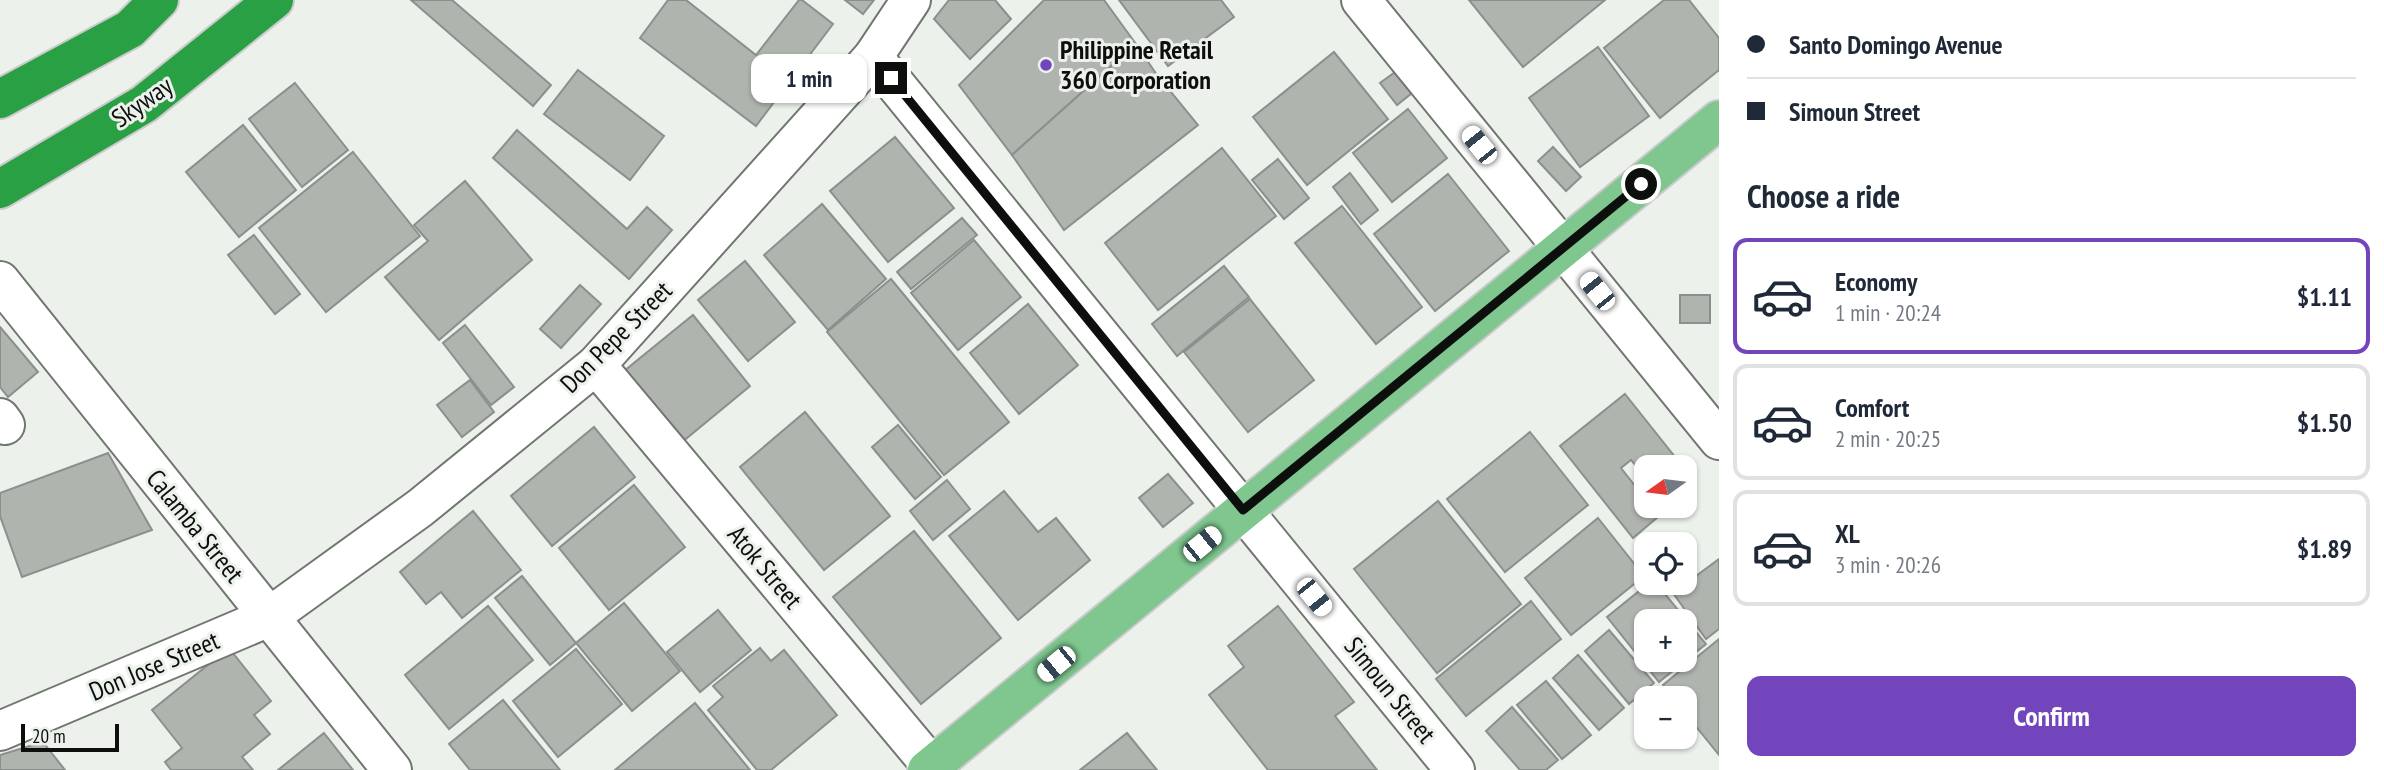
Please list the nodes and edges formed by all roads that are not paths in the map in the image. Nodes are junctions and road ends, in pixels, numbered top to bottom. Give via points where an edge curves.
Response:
1 (143, 0) edge
2 (158, 0) edge
3 (269, 0) edge
4 (274, 0) edge
5 (287, 0) edge
6 (911, 0) edge
7 (1361, 0) edge
8 (128, 15) edge
9 (873, 57) junction
10 (0, 91) edge
11 (0, 99) edge
12 (1719, 120) edge
13 (0, 159) edge
14 (0, 189) edge
15 (0, 206) edge
16 (1563, 248) junction
17 (0, 281) edge
18 (596, 365) junction
19 (1719, 440) edge
20 (1243, 510) junction
21 (268, 617) junction
22 (0, 731) edge
23 (931, 769) edge
24 (392, 770) edge
25 (1455, 770) edge

1 - 8 highway
2 - 8 main road
2 - 11 highway via 130,29
3 - 13 highway via 136,85
4 - 14 highway, Skyway via 144,104
5 - 15 main road via 183,92 87,158
6 - 9 street, Don Pepe Street
7 - 16 street
8 - 10 main road
9 - 18 street, Don Pepe Street
9 - 20 street, Simoun Street
12 - 16 main road
16 - 19 street
16 - 20 main road
17 - 21 street, Calamba Street
18 - 21 street, Don Pepe Street via 420,508
18 - 23 street, Atok Street
20 - 23 main road
20 - 25 street, Simoun Street
21 - 22 street, Don Jose Street
21 - 24 street, Calamba Street

